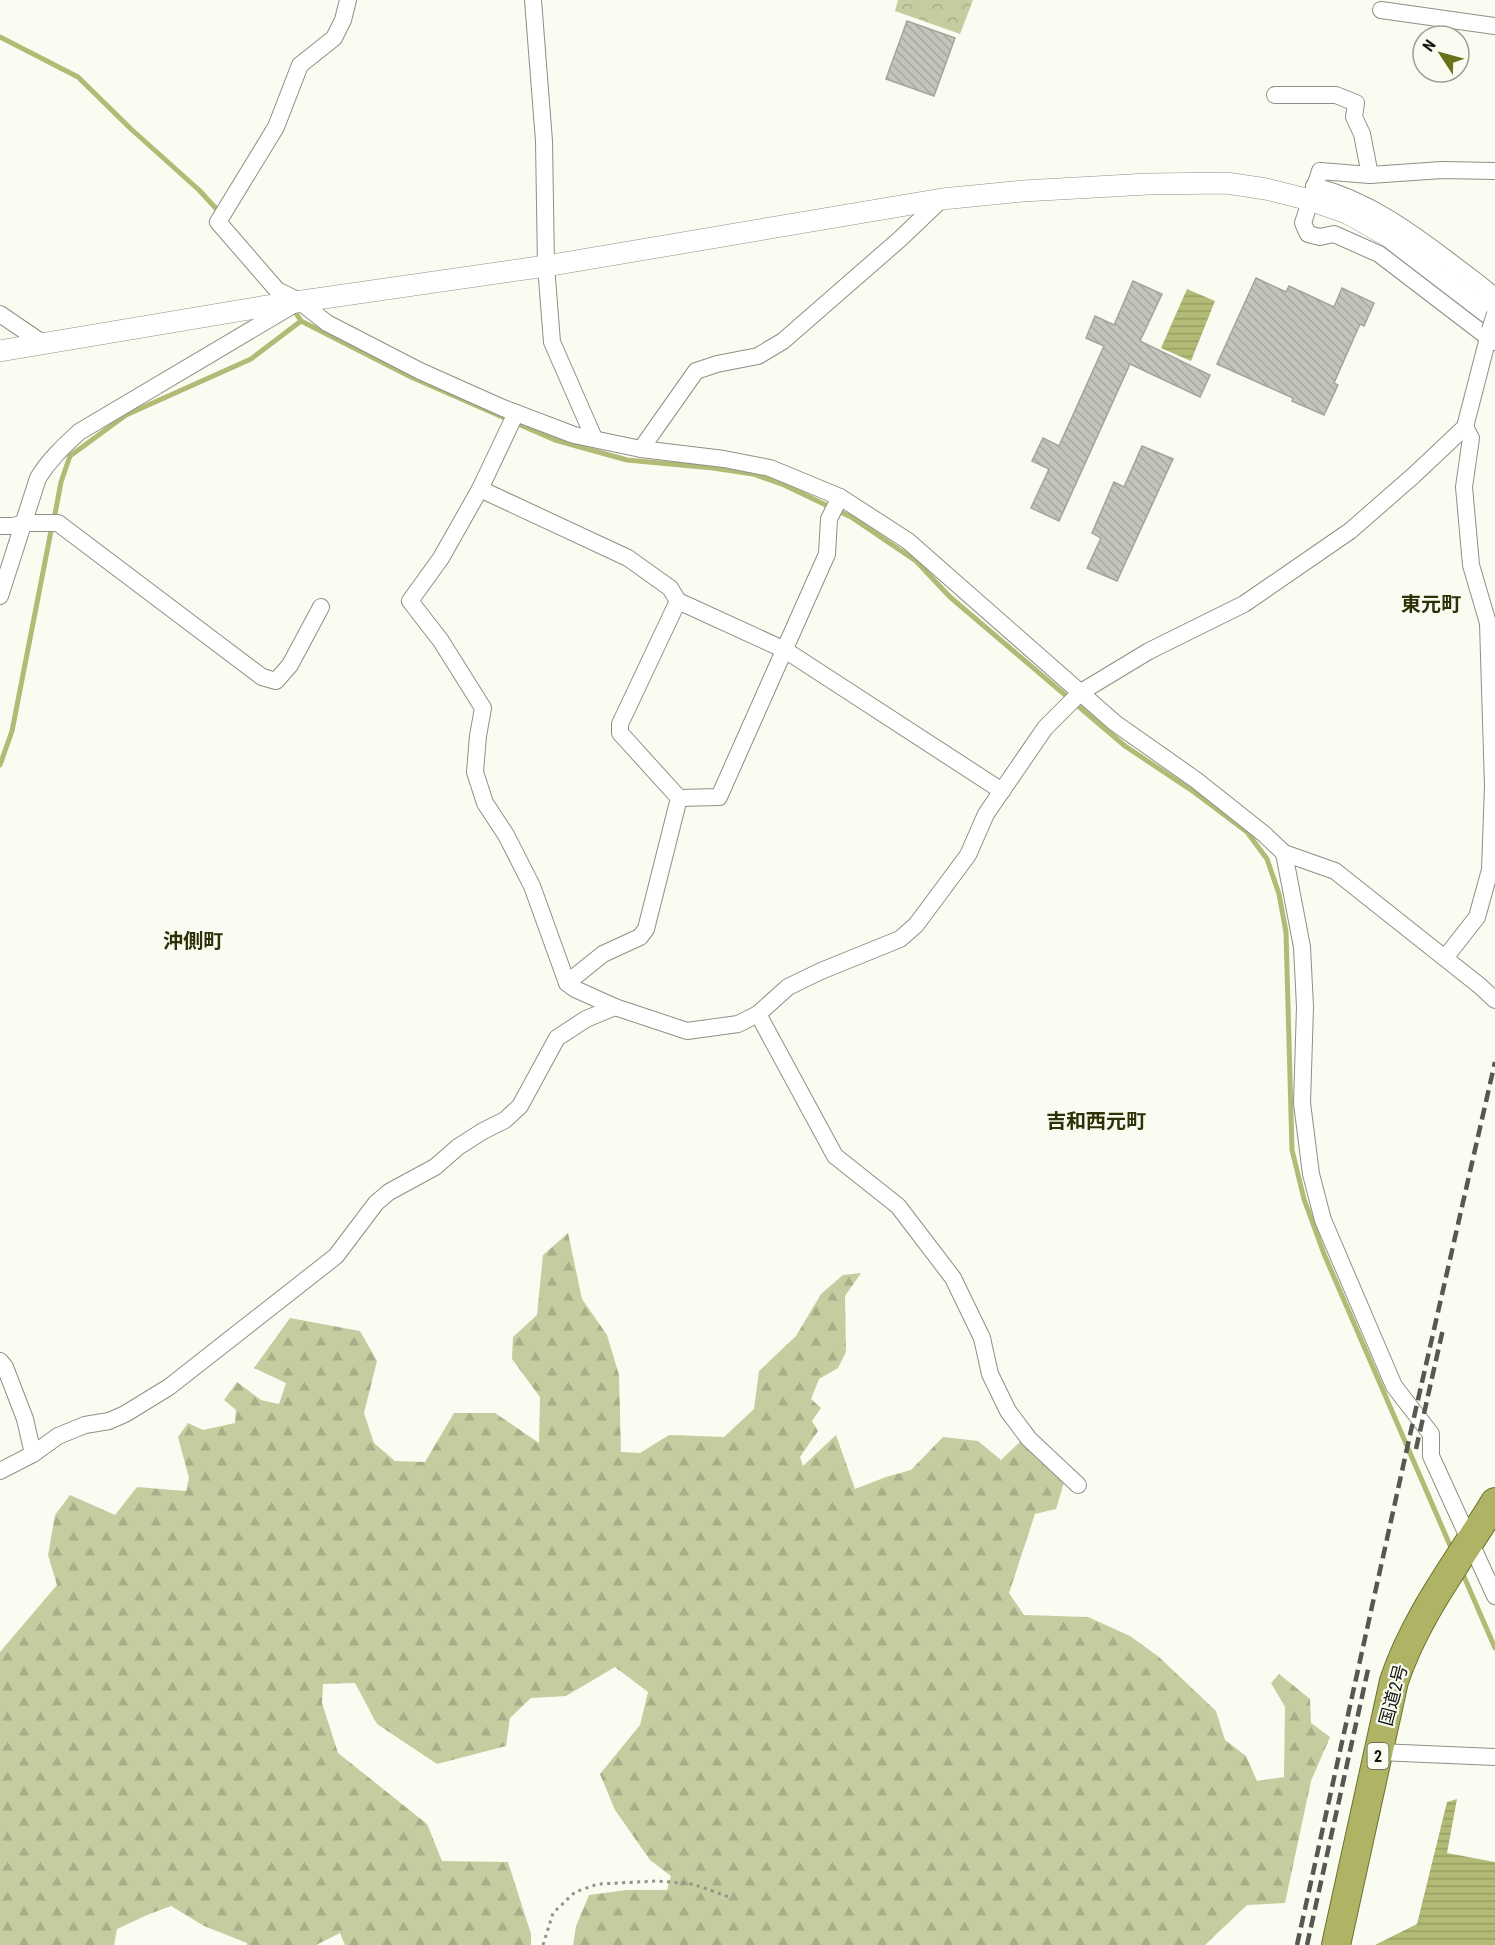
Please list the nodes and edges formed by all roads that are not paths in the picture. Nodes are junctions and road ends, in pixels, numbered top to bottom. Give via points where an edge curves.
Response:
1 (348, 0) edge
2 (533, 0) edge
3 (1381, 10) dead end
4 (1495, 26) edge
5 (1275, 94) dead end
6 (1495, 171) edge
7 (1370, 175) junction
8 (1312, 193) junction
9 (942, 199) junction
10 (546, 266) junction
11 (1495, 297) edge
12 (299, 301) junction
13 (266, 313) junction
14 (0, 314) edge
15 (1492, 328) edge
16 (44, 344) junction
17 (0, 351) edge
18 (516, 413) junction
19 (1465, 427) junction
20 (594, 438) junction
21 (641, 449) junction
22 (480, 489) junction
23 (840, 497) junction
24 (23, 523) junction
25 (0, 525) edge
26 (0, 596) edge
27 (678, 601) junction
28 (321, 607) dead end
29 (785, 650) junction
30 (1081, 692) junction
31 (1002, 791) junction
32 (679, 798) junction
33 (1284, 853) junction
34 (1445, 958) junction
35 (567, 983) junction
36 (1495, 1000) edge
37 (615, 1007) junction
38 (758, 1014) junction
39 (0, 1361) edge
40 (33, 1454) junction
41 (0, 1471) edge
42 (1078, 1485) dead end
43 (1495, 1502) edge
44 (1468, 1545) junction
45 (1495, 1596) edge
46 (1379, 1752) junction
47 (1495, 1757) edge
48 (1336, 1945) edge

1 - 12 street via 334,38 300,65 276,127 218,222 278,290
2 - 10 street via 544,141
3 - 4 street
5 - 7 street via 1336,95 1356,103 1354,117 1362,134
6 - 7 street
7 - 8 street via 1320,171
8 - 9 street via 1226,183 1148,184
8 - 11 street via 1332,190 1405,227
8 - 15 street via 1388,236
8 - 15 street via 1303,223 1308,234 1334,234 1379,254
9 - 10 street
9 - 21 street via 783,341 758,356 696,370
10 - 12 street
10 - 20 street via 552,342
12 - 13 street
12 - 18 street via 361,342
13 - 16 street
13 - 24 street via 79,432 47,463
14 - 16 street
15 - 19 street
16 - 17 street
18 - 20 street via 574,435
18 - 22 street
19 - 30 street via 1350,531 1244,604 1149,651
19 - 34 street via 1471,438 1464,487 1471,565 1488,623 1493,786 1491,870 1477,917
20 - 21 street
21 - 23 street via 770,468
22 - 27 street via 628,558 670,588
22 - 35 street via 441,558 410,602 441,641 483,708 475,772 485,803 532,886
23 - 29 street via 829,519 827,554
23 - 30 street via 908,541
24 - 25 street
24 - 26 street
24 - 28 street via 58,523 262,677 276,681 290,665
27 - 29 street
27 - 32 street via 620,724 620,733
29 - 31 street
29 - 32 street via 719,797
30 - 31 street via 1046,728
30 - 33 street via 1114,723 1196,780
31 - 38 street via 986,814 968,855 916,925 900,939 788,987
32 - 35 street via 646,929 640,937 603,954
33 - 34 street via 1335,871
33 - 44 street via 1302,947 1302,1103 1311,1174 1323,1220 1394,1386 1431,1434 1431,1456
34 - 36 street
35 - 37 street
37 - 38 street via 687,1031 738,1024
37 - 40 street via 586,1019 557,1038 519,1106 505,1120 458,1147 435,1167 388,1192 336,1256 169,1387 117,1418 58,1436
38 - 42 street via 835,1156 898,1206 953,1278 982,1338 990,1374 1008,1411 1029,1439
39 - 40 street via 25,1419
40 - 41 street
43 - 44 highway, 国道2号 / 2
44 - 45 street
44 - 46 highway, 国道2号 / 2 via 1420,1620 1399,1665
46 - 47 street
46 - 48 highway, 国道2号 / 2

